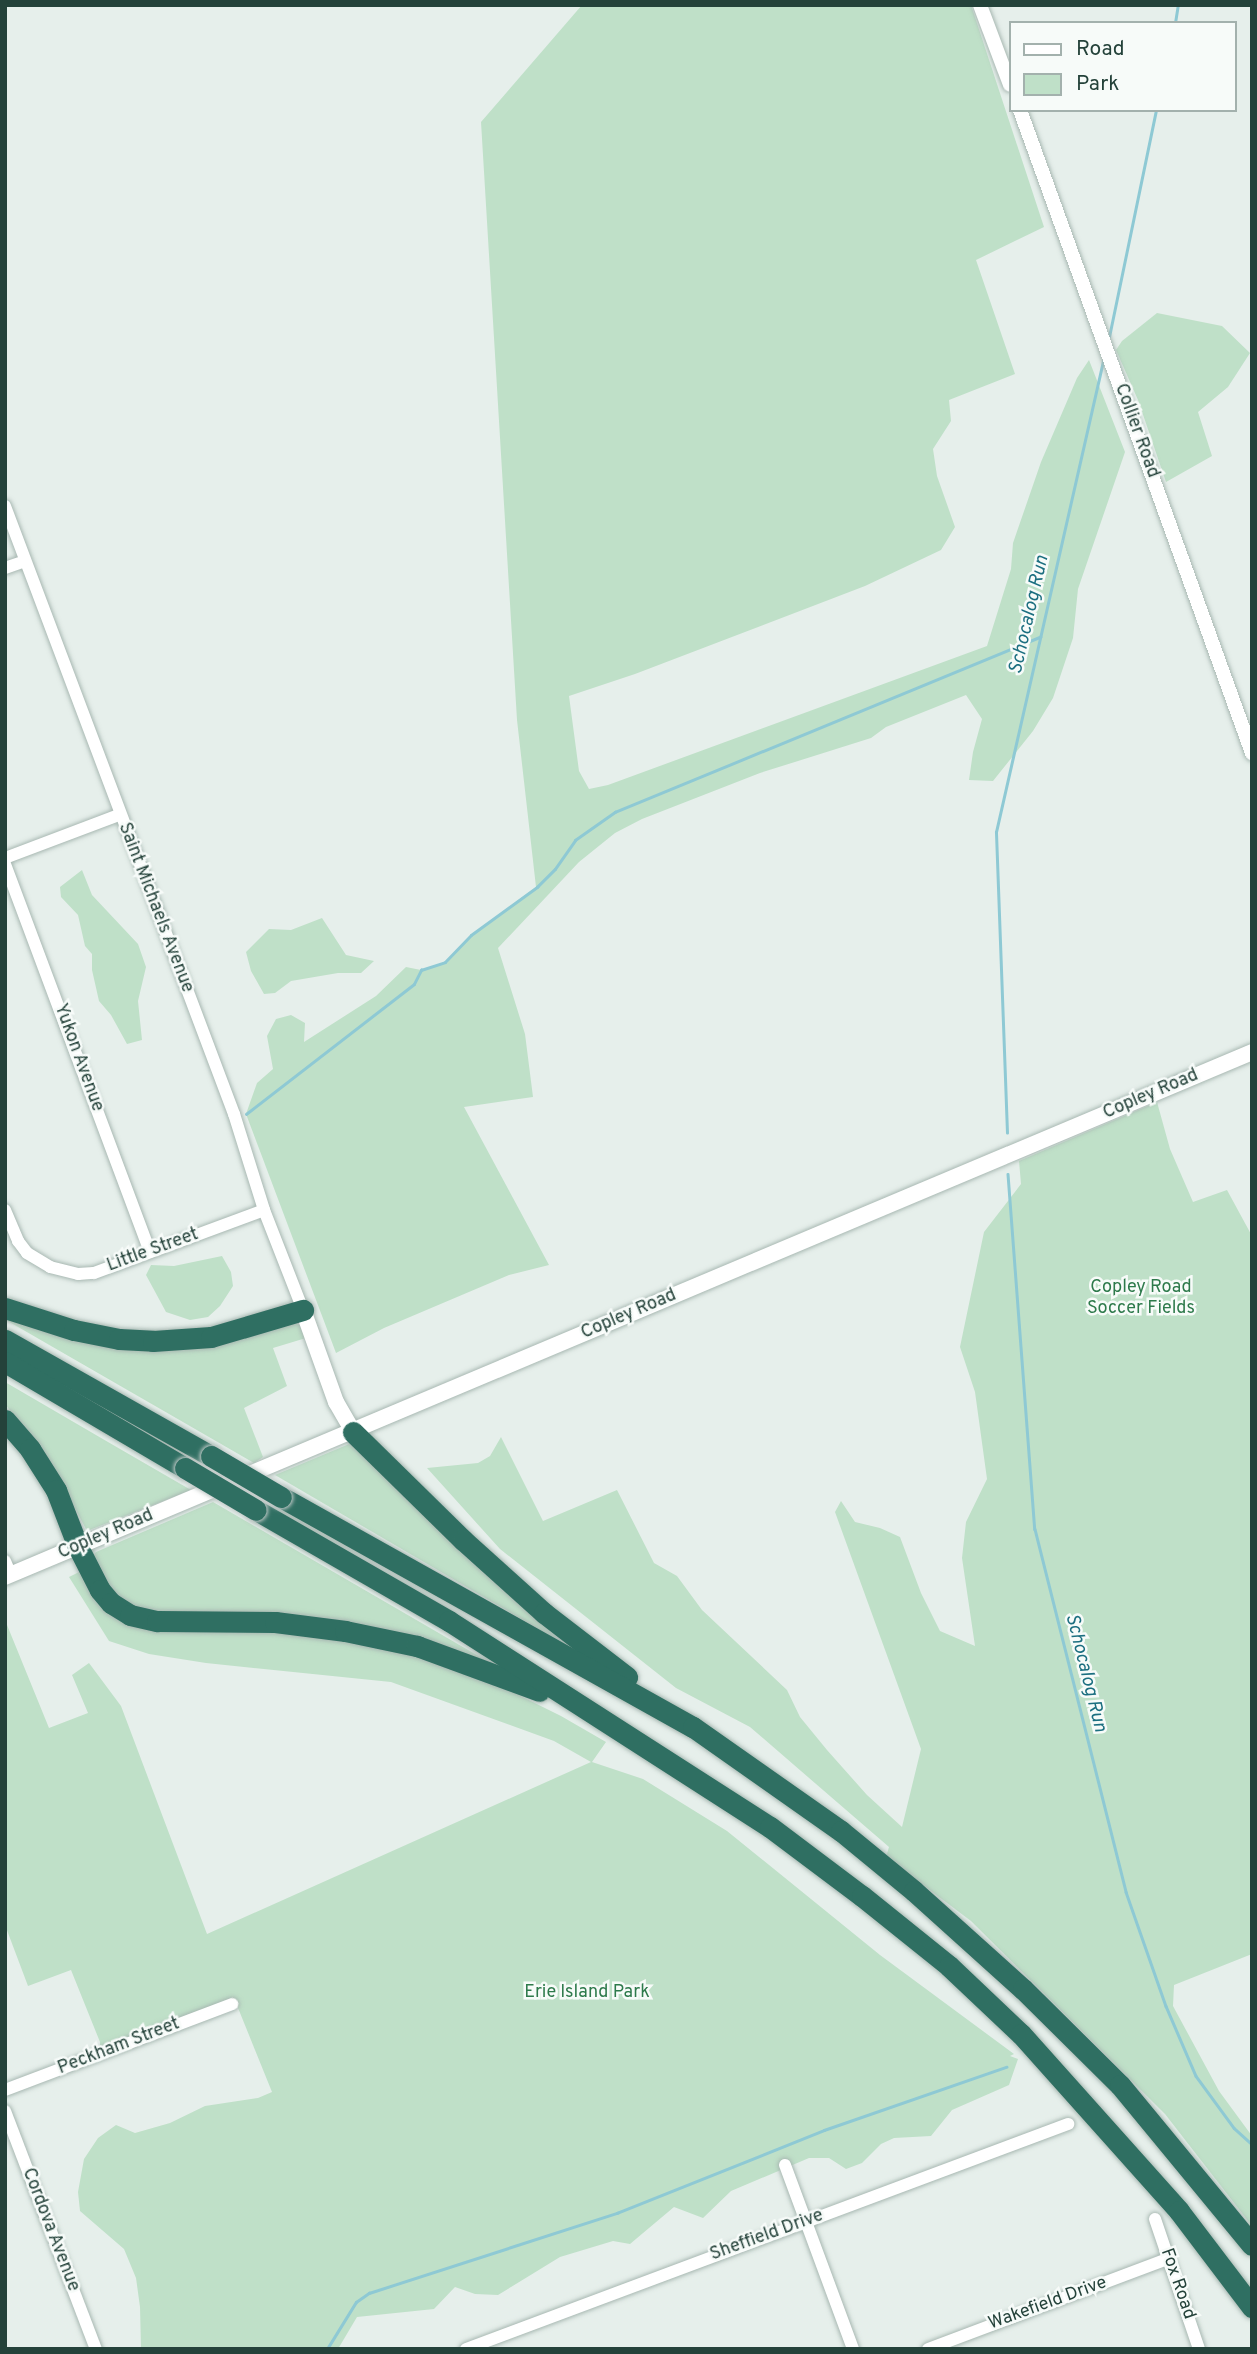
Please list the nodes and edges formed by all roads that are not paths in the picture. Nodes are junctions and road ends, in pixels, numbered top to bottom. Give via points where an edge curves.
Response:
1 (980, 5) edge
2 (1009, 82) edge
3 (1021, 112) edge
4 (5, 506) edge
5 (24, 561) junction
6 (5, 568) edge
7 (1252, 753) edge
8 (119, 815) junction
9 (5, 858) edge
10 (5, 864) edge
11 (1252, 1052) edge
12 (5, 1210) edge
13 (264, 1210) junction
14 (150, 1252) junction
15 (5, 1308) edge
16 (303, 1310) junction
17 (5, 1340) edge
18 (5, 1362) edge
19 (5, 1420) edge
20 (353, 1432) junction
21 (78, 1547) junction
22 (7, 1571) edge
23 (693, 1727) junction
24 (699, 1782) junction
25 (232, 2004) dead end
26 (5, 2090) edge
27 (5, 2112) edge
28 (1068, 2124) dead end
29 (785, 2165) dead end
30 (1155, 2220) dead end
31 (807, 2222) junction
32 (1252, 2245) edge
33 (1168, 2259) junction
34 (1252, 2306) edge
35 (96, 2349) edge
36 (466, 2349) edge
37 (853, 2349) edge
38 (928, 2349) edge
39 (1199, 2349) edge

1 - 2 street
3 - 7 street, Collier Road
4 - 5 street, Saint Michaels Avenue
5 - 6 street
5 - 8 street, Saint Michaels Avenue
8 - 9 street
8 - 13 street, Saint Michaels Avenue via 234,1114
10 - 14 street, Yukon Avenue
11 - 20 main road, Copley Road
12 - 14 street, Little Street via 18,1241 40,1262 69,1273 87,1274
13 - 14 street, Little Street
13 - 16 street, Saint Michaels Avenue
15 - 16 highway via 74,1330 153,1341 211,1337
16 - 20 main road via 336,1402
17 - 23 highway, bridge
18 - 24 highway, bridge via 403,1592
19 - 21 highway via 48,1476
20 - 21 main road, Copley Road
20 - 23 highway via 544,1613
21 - 22 main road, Copley Road
21 - 24 highway via 105,1597 130,1615 157,1621 301,1625 417,1646 536,1689
23 - 32 highway via 868,1853 1023,1989 1119,2085
24 - 34 highway via 770,1827 862,1896 949,1966 1012,2025 1179,2211
25 - 26 street, Peckham Street
27 - 35 street, Cordova Avenue
28 - 31 street, Sheffield Drive
29 - 31 street
30 - 33 street, Fox Road
31 - 36 street, Sheffield Drive
31 - 37 street
33 - 38 street, Wakefield Drive
33 - 39 street, Fox Road

